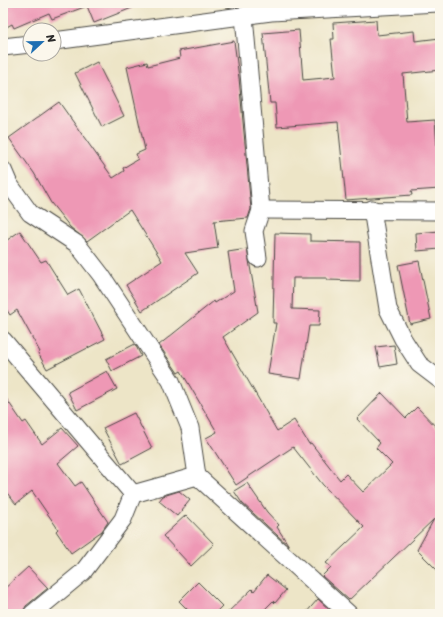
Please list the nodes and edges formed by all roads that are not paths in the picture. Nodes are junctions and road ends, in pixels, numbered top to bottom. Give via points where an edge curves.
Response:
1 (438, 3) edge
2 (244, 16) junction
3 (62, 40) edge
4 (22, 45) edge
5 (3, 47) edge
6 (3, 170) edge
7 (372, 209) junction
8 (261, 210) junction
9 (440, 211) edge
10 (258, 258) dead end
11 (3, 340) edge
12 (440, 380) edge
13 (197, 476) junction
14 (133, 494) junction
15 (32, 614) edge
16 (349, 614) edge

1 - 2 street via 271,12
2 - 3 street
2 - 8 street
4 - 5 street
6 - 13 street via 30,213 76,244 100,275 167,375 190,428
7 - 8 street
7 - 9 street
7 - 12 street via 388,309 419,364
8 - 10 street via 254,231
11 - 14 street
13 - 14 street
13 - 16 street
14 - 15 street via 123,519 82,572

